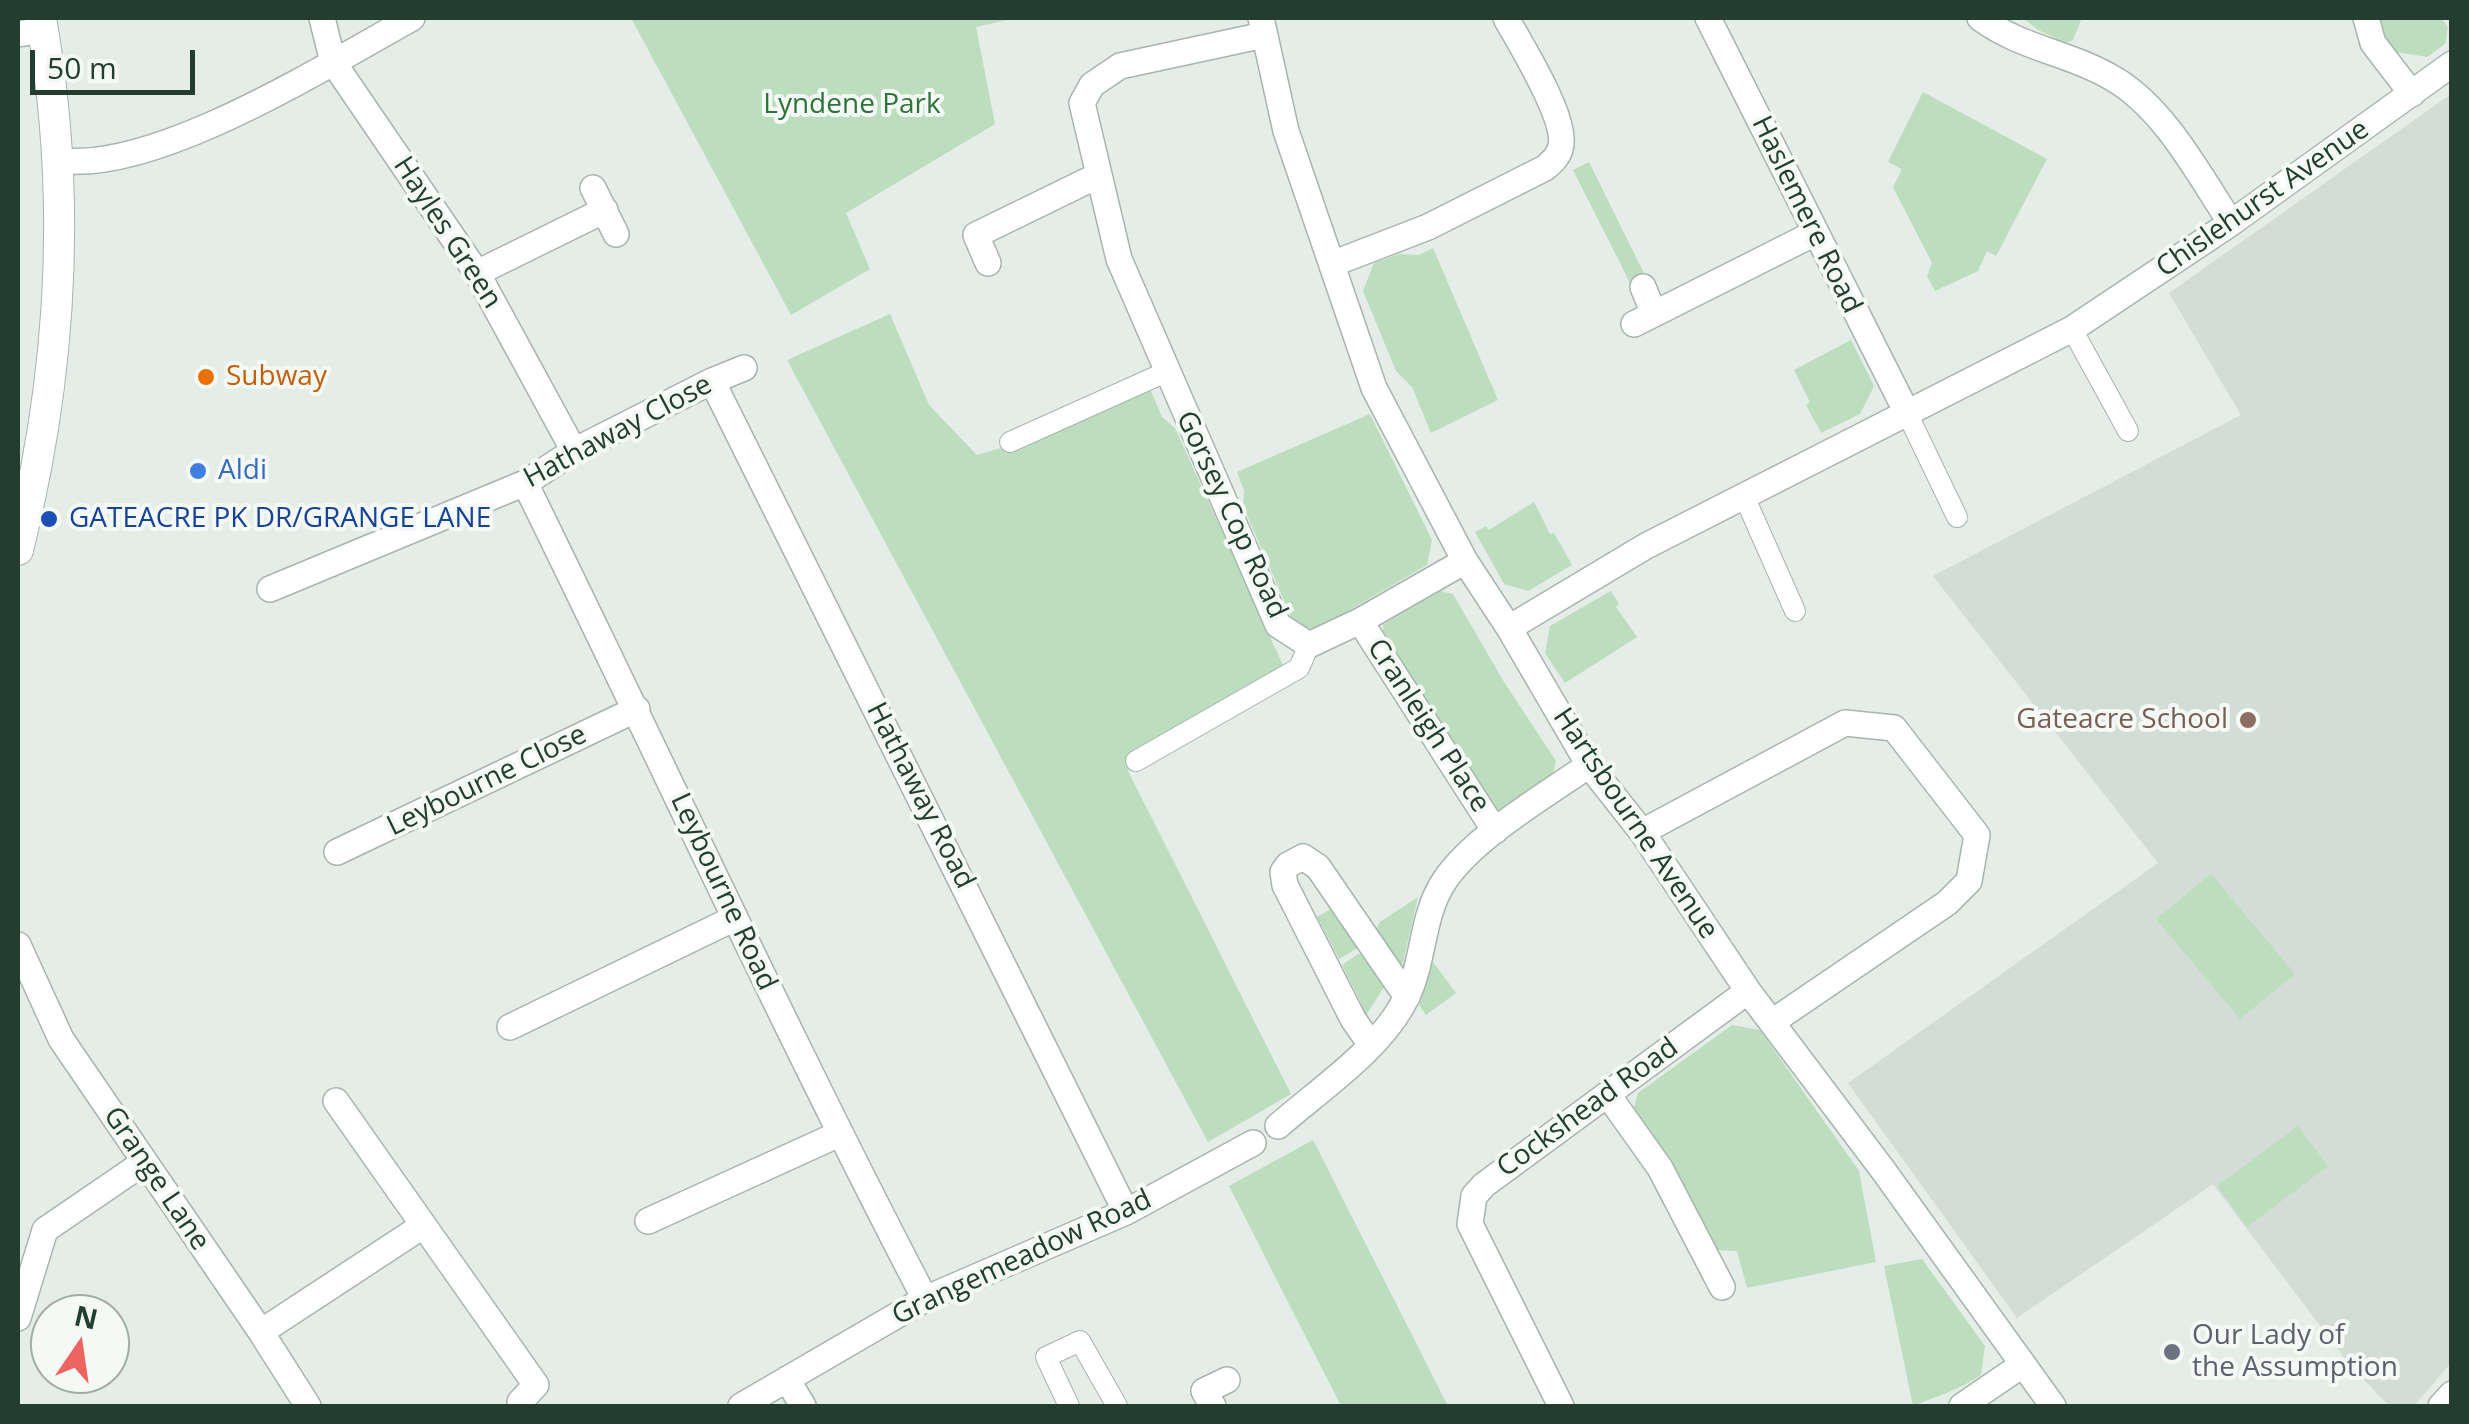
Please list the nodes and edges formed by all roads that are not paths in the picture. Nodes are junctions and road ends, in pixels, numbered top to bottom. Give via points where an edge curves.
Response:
1 (322, 18) edge
2 (412, 18) edge
3 (1506, 18) edge
4 (1708, 18) edge
5 (1980, 18) edge
6 (2366, 18) edge
7 (1263, 26) edge
8 (34, 27) edge
9 (333, 62) junction
10 (2452, 64) edge
11 (2412, 94) junction
12 (58, 160) junction
13 (1099, 175) junction
14 (2231, 223) junction
15 (616, 234) dead end
16 (1816, 234) junction
17 (988, 263) dead end
18 (1332, 264) junction
19 (477, 273) junction
20 (1643, 287) dead end
21 (2072, 328) junction
22 (744, 368) dead end
23 (1166, 372) junction
24 (712, 381) junction
25 (1906, 411) junction
26 (2128, 430) dead end
27 (1010, 442) dead end
28 (574, 450) junction
29 (525, 483) junction
30 (1744, 496) junction
31 (1957, 517) dead end
32 (18, 550) edge
33 (1464, 562) junction
34 (270, 590) dead end
35 (1795, 611) dead end
36 (1360, 621) junction
37 (1509, 628) junction
38 (1309, 645) junction
39 (637, 708) junction
40 (1136, 761) dead end
41 (1588, 765) junction
42 (1494, 832) junction
43 (1642, 832) junction
44 (337, 852) dead end
45 (735, 918) junction
46 (18, 944) edge
47 (1748, 991) junction
48 (1407, 997) junction
49 (1772, 1022) junction
50 (510, 1027) dead end
51 (1371, 1045) junction
52 (1608, 1095) junction
53 (336, 1101) dead end
54 (1278, 1126) dead end
55 (838, 1134) junction
56 (1253, 1143) dead end
57 (144, 1163) junction
58 (1126, 1212) junction
59 (648, 1221) dead end
60 (421, 1226) junction
61 (1722, 1288) dead end
62 (925, 1300) junction
63 (18, 1318) edge
64 (261, 1332) junction
65 (2022, 1365) junction
66 (787, 1379) junction
67 (1228, 1380) dead end
68 (2452, 1394) edge
69 (520, 1402) dead end
70 (308, 1406) edge
71 (740, 1406) edge
72 (804, 1406) edge
73 (1069, 1406) edge
74 (1116, 1406) edge
75 (1213, 1406) edge
76 (1562, 1406) edge
77 (1962, 1406) edge
78 (2053, 1406) edge
79 (2441, 1406) edge

1 - 9 street, Hayles Green
2 - 9 street
3 - 18 street via 1560,124 1555,158 1428,228
4 - 16 street, Haslemere Road
5 - 14 street via 2026,46 2116,80 2165,125
6 - 11 street via 2373,42
7 - 13 street, Gorsey Cop Road via 1120,66 1092,85 1082,103
7 - 18 street, Hartsbourne Avenue via 1286,131
8 - 12 street
9 - 12 street via 225,119 131,154 102,162
9 - 19 street, Hayles Green
10 - 11 street, Chislehurst Avenue
11 - 14 street, Chislehurst Avenue
12 - 32 street via 52,365
13 - 17 street via 976,235
13 - 23 street, Gorsey Cop Road via 1119,259
14 - 21 street, Chislehurst Avenue
15 - 19 street via 599,199
16 - 20 street via 1644,319
16 - 25 street, Haslemere Road
18 - 33 street, Hartsbourne Avenue via 1374,388
19 - 28 street, Hayles Green
21 - 25 street, Chislehurst Avenue
21 - 26 street
22 - 24 street, Hathaway Close
23 - 27 street
23 - 38 street, Gorsey Cop Road via 1278,626
24 - 28 street, Hathaway Close
24 - 58 street, Hathaway Road
25 - 30 street, Chislehurst Avenue
25 - 31 street
28 - 29 street, Hathaway Close
29 - 34 street, Hathaway Close
29 - 39 street, Leybourne Road
30 - 35 street
30 - 37 street, Chislehurst Avenue
33 - 36 street, Gorsey Cop Road
33 - 37 street, Hartsbourne Avenue
36 - 38 street, Gorsey Cop Road
36 - 42 street, Cranleigh Place
37 - 41 street, Hartsbourne Avenue
38 - 40 street, Gorsey Cop Road via 1298,668
39 - 44 street, Leybourne Close
39 - 45 street, Leybourne Road
41 - 42 street
41 - 43 street, Hartsbourne Avenue
42 - 48 street via 1454,868 1436,897
43 - 47 street, Hartsbourne Avenue
43 - 49 street via 1844,723 1894,728 1977,836 1969,882 1947,903
45 - 50 street
45 - 55 street, Leybourne Road
46 - 57 street, Grange Lane via 61,1038
47 - 49 street, Hartsbourne Avenue
47 - 52 street, Cockshead Road
48 - 51 street
48 - 51 street via 1318,867 1304,856 1288,865 1285,885
49 - 65 street, Hartsbourne Avenue
51 - 54 street
52 - 61 street via 1660,1168
52 - 76 street, Cockshead Road via 1484,1185 1469,1210 1470,1224
53 - 60 street
55 - 59 street
55 - 62 street, Leybourne Road
56 - 58 street, Grangemeadow Road
57 - 63 street via 45,1230
57 - 64 street, Grange Lane
58 - 62 street, Grangemeadow Road
60 - 64 street
60 - 69 street via 536,1385
62 - 66 street, Grangemeadow Road
64 - 70 street, Grange Lane
65 - 77 street
65 - 78 street, Hartsbourne Avenue
66 - 71 street, Grangemeadow Road
66 - 72 street
67 - 75 street via 1204,1391
68 - 79 street
73 - 74 street via 1046,1357 1080,1341

